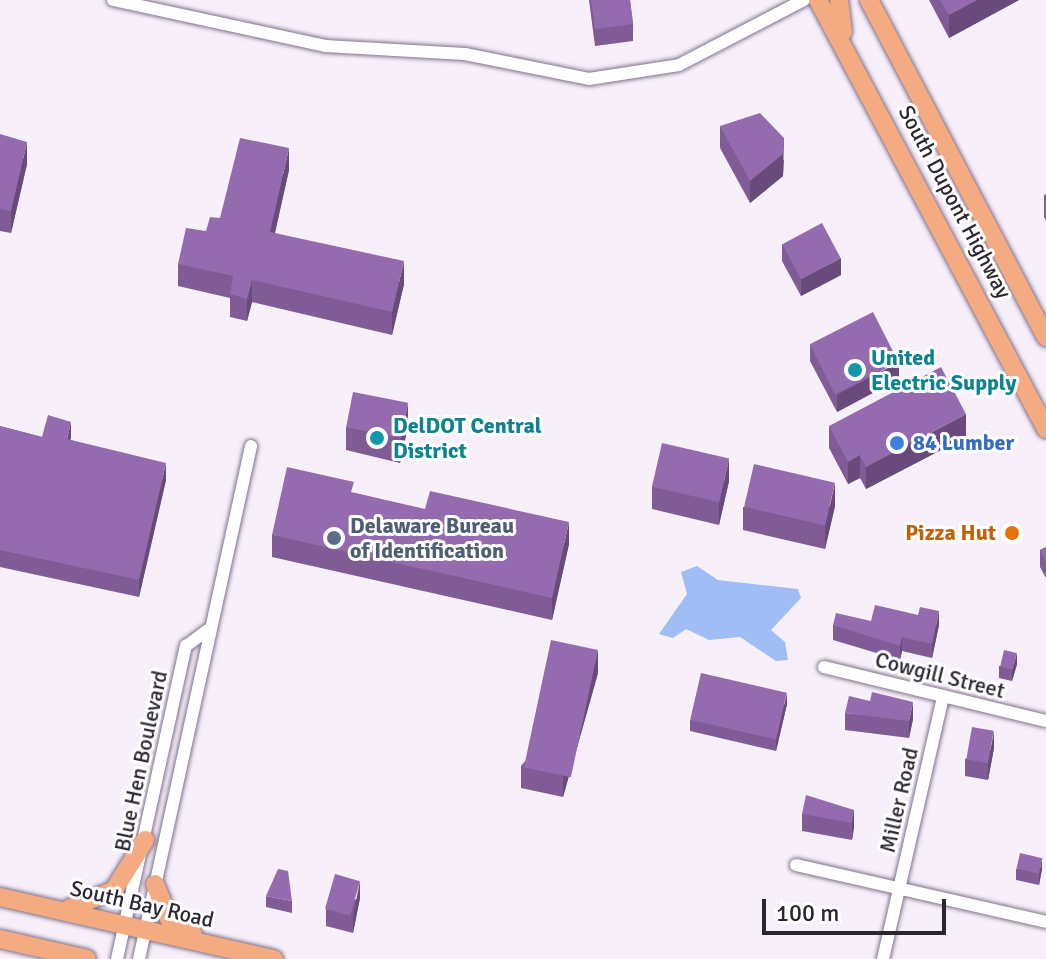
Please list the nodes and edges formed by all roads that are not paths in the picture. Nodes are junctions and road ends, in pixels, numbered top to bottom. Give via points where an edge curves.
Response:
1 (113, 0) edge
2 (804, 0) edge
3 (818, 0) edge
4 (839, 0) edge
5 (850, 0) edge
6 (872, 6) edge
7 (851, 54) junction
8 (1046, 337) edge
9 (1046, 429) edge
10 (251, 446) dead end
11 (209, 629) junction
12 (824, 667) dead end
13 (943, 696) junction
14 (1046, 721) edge
15 (145, 840) junction
16 (796, 865) dead end
17 (155, 884) junction
18 (899, 889) junction
19 (0, 897) edge
20 (57, 910) junction
21 (1046, 922) edge
22 (137, 927) junction
23 (0, 939) edge
24 (213, 945) junction
25 (87, 959) edge
26 (117, 959) edge
27 (139, 959) edge
28 (274, 959) edge
29 (883, 959) edge

1 - 2 street via 325,46 465,54 589,79 679,65
3 - 7 highway, South Dupont Highway
4 - 7 highway via 836,13
5 - 6 highway
6 - 8 highway, South Dupont Highway
7 - 9 highway, South Dupont Highway
10 - 11 street, Blue Hen Boulevard
11 - 15 street, Blue Hen Boulevard via 186,646
11 - 17 street, Blue Hen Boulevard
12 - 13 street, Cowgill Street
13 - 14 street, Cowgill Street
13 - 18 street, Miller Road
15 - 20 highway via 114,890 88,905
15 - 22 street, Blue Hen Boulevard
16 - 18 street
17 - 22 street, Blue Hen Boulevard
17 - 24 highway via 169,919
18 - 21 street
18 - 29 street, Miller Road
19 - 20 highway, South Bay Road
20 - 22 highway, South Bay Road
22 - 24 highway, South Bay Road
22 - 26 street, Blue Hen Boulevard
22 - 27 street, Blue Hen Boulevard
23 - 25 highway
24 - 28 highway, South Bay Road

